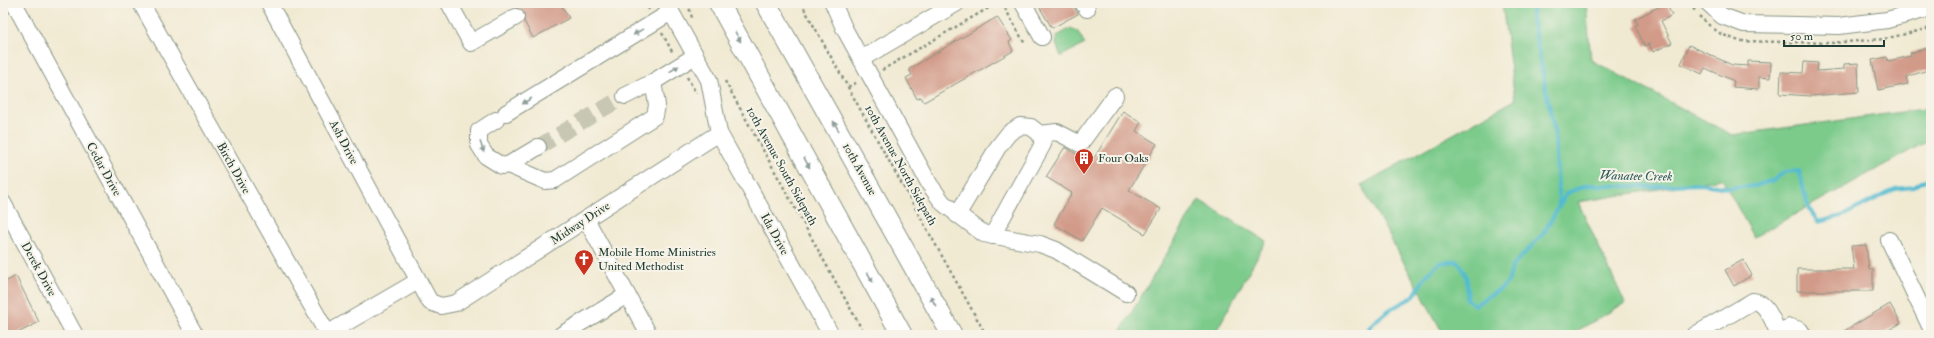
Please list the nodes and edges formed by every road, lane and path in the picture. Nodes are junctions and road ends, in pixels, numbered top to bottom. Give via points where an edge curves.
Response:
1 (14, 3) edge
2 (141, 3) edge
3 (269, 3) edge
4 (449, 3) edge
5 (688, 3) edge
6 (719, 3) edge
7 (766, 3) edge
8 (801, 3) edge
9 (833, 3) edge
10 (957, 3) edge
11 (997, 3) edge
12 (1002, 3) edge
13 (1023, 3) edge
14 (1708, 3) edge
15 (669, 8) edge
16 (1924, 8) edge
17 (516, 17) dead end
18 (693, 20) dead end
19 (1042, 38) dead end
20 (1025, 44) dead end
21 (695, 56) junction
22 (861, 59) junction
23 (871, 76) junction
24 (724, 79) dead end
25 (653, 82) junction
26 (848, 87) junction
27 (625, 96) tunnel mouth
28 (1115, 96) dead end
29 (719, 133) junction
30 (1040, 134) junction
31 (538, 147) tunnel mouth
32 (508, 165) junction
33 (3, 203) edge
34 (957, 215) junction
35 (586, 219) junction
36 (992, 236) junction
37 (1890, 240) dead end
38 (418, 281) junction
39 (1126, 293) dead end
40 (627, 296) junction
41 (1931, 329) edge
42 (1773, 332) edge
43 (326, 334) edge
44 (75, 335) edge
45 (195, 335) edge
46 (561, 335) edge
47 (649, 335) edge
48 (831, 335) edge
49 (865, 335) edge
50 (902, 335) edge
51 (952, 335) edge
52 (986, 335) edge
53 (1695, 335) edge
54 (1803, 335) edge
55 (1927, 335) edge

1 - 45 street, Cedar Drive
2 - 43 street, Birch Drive
3 - 38 street, Ash Drive
4 - 17 street via 471,43
5 - 18 path
6 -> 50 main road
51 -> 7 main road, 10th Avenue
8 - 26 path, 10th Avenue North Sidepath
9 - 22 street
10 - 22 street
11 - 23 path
12 - 20 path
13 - 19 street
14 - 16 street via 1722,16 1744,24 1839,26 1887,20
15 - 21 street
15 -> 32 street via 479,131 479,145 486,156 502,166
25 -> 21 street
21 - 29 street via 709,80
22 - 23 street
23 - 26 path
23 - 34 street via 930,185 942,203
24 - 49 path, 10th Avenue South Sidepath
25 - 27 street
25 - 32 street via 657,105 655,116 555,180 545,181
26 - 52 path, 10th Avenue North Sidepath
28 - 30 street via 1080,144 1057,132
29 - 35 street, Midway Drive
29 - 48 street, Ida Drive
30 - 34 street via 1031,127 1020,126 1009,133
30 - 36 street via 1043,144 1040,153
31 - 32 street
33 - 44 street, Derek Drive
34 - 36 street via 984,234
35 - 38 street, Midway Drive via 456,303 441,306 430,302
35 - 40 street
36 - 39 street via 1040,244 1056,250
37 - 41 street
38 - 43 street
40 - 46 street
40 - 47 street
41 - 55 street
42 - 53 street via 1763,304 1753,301
42 - 54 street via 1790,327 1800,330

